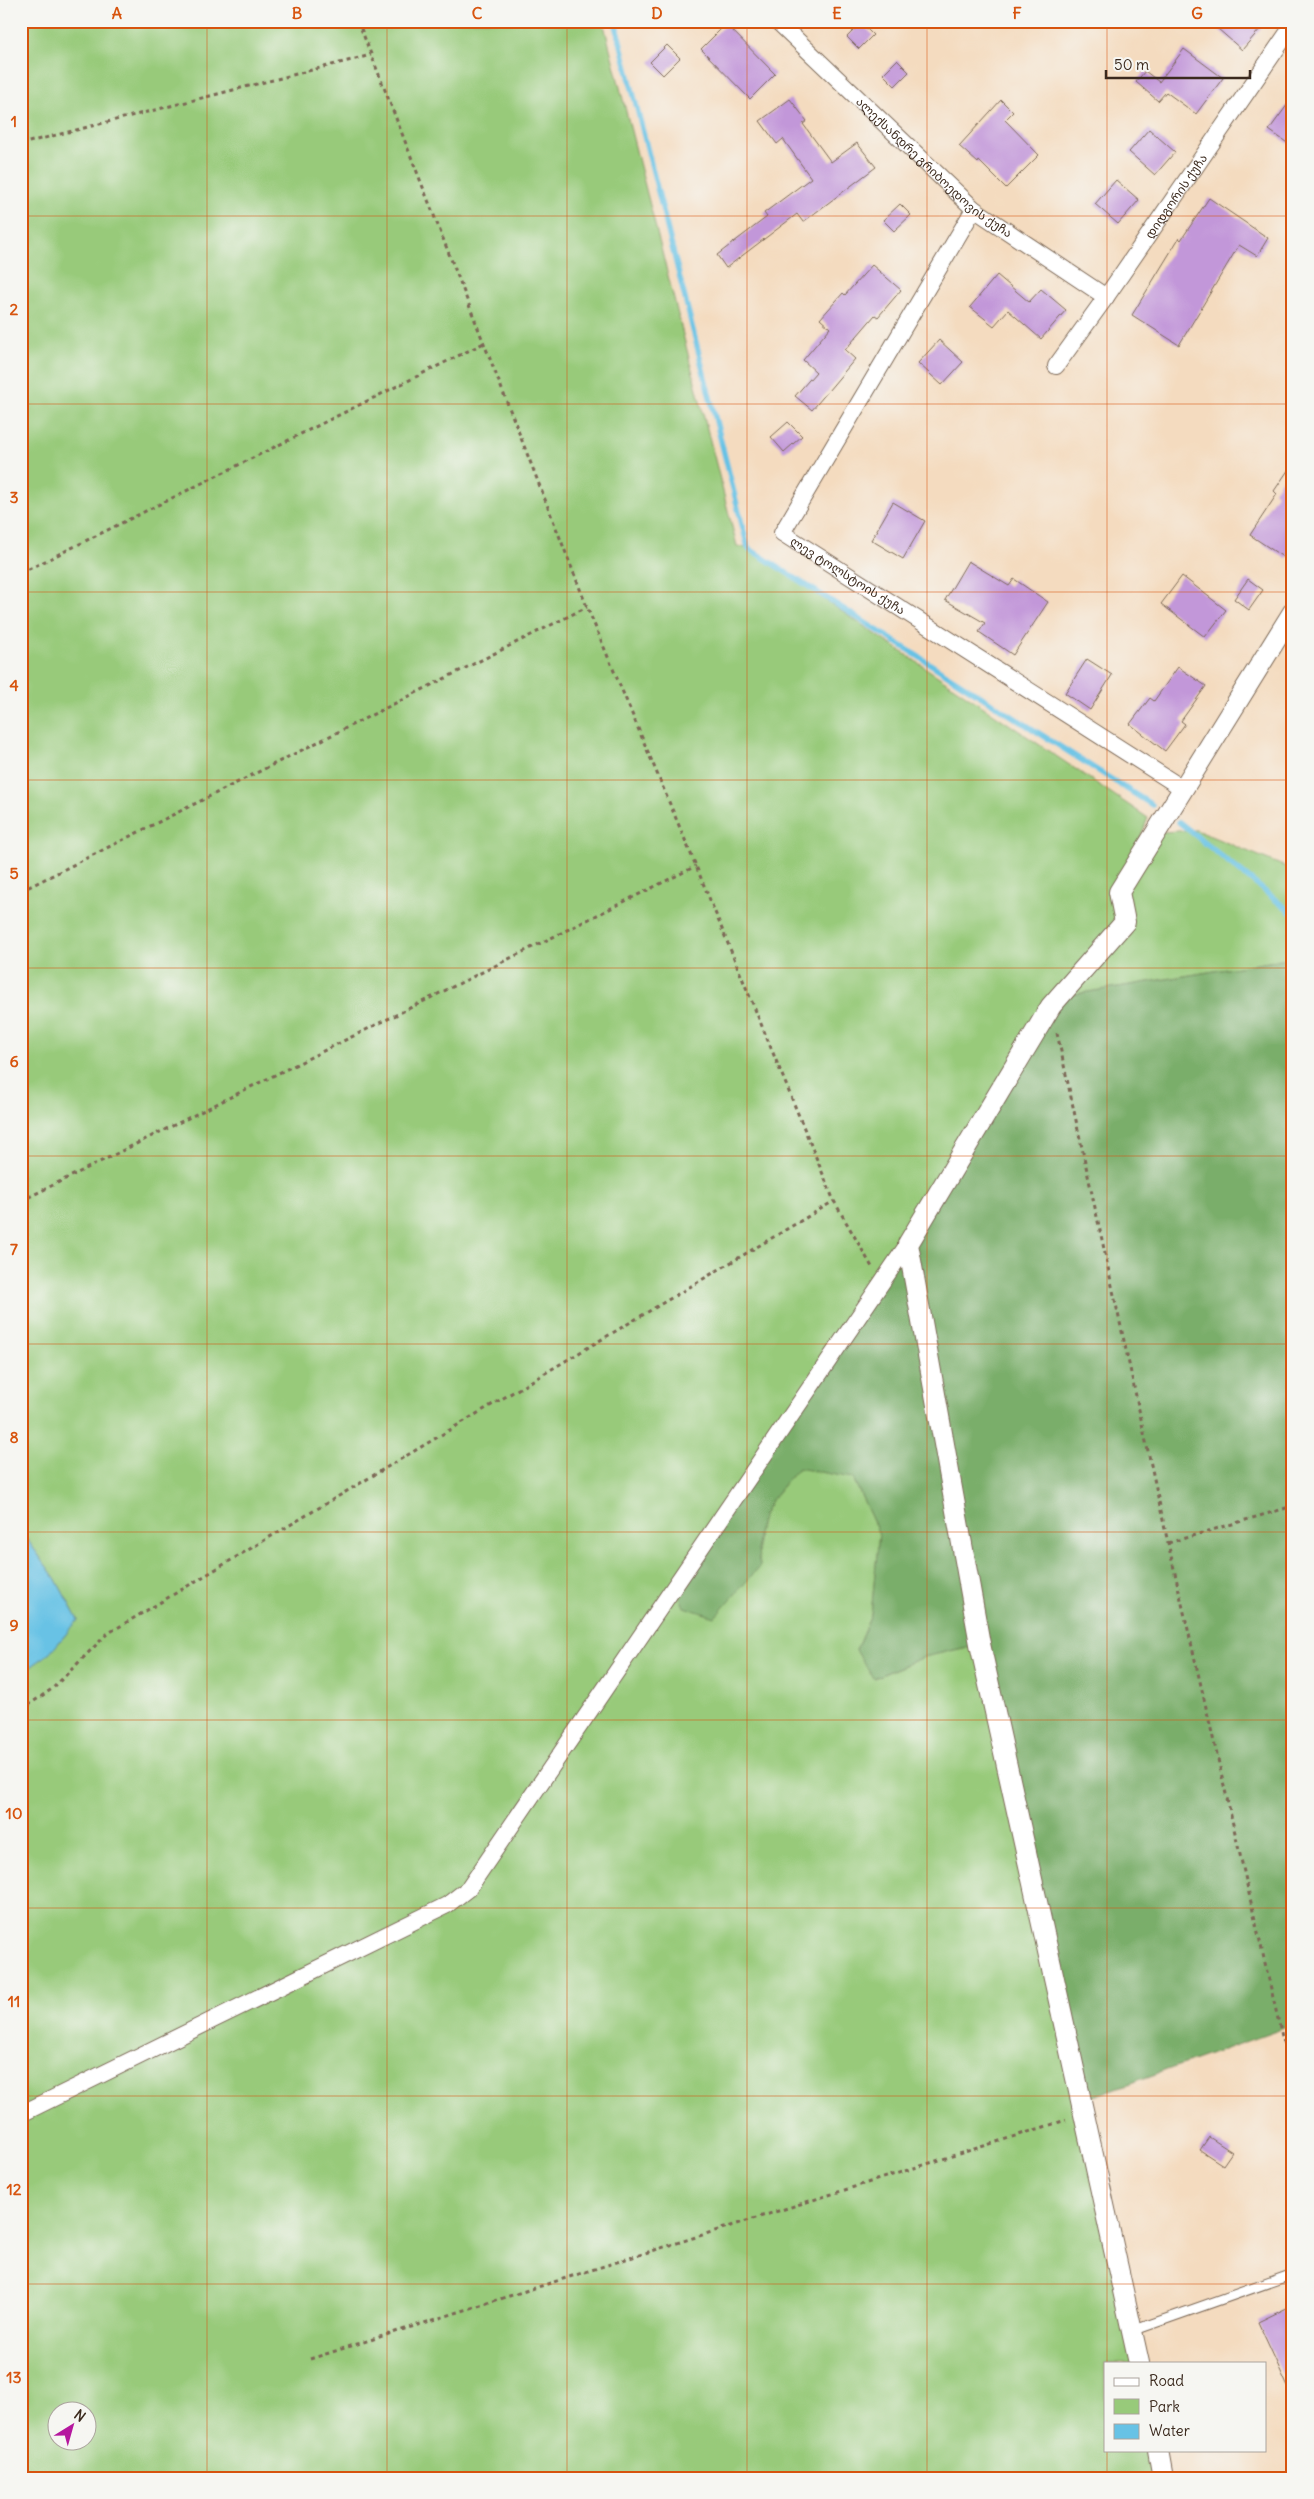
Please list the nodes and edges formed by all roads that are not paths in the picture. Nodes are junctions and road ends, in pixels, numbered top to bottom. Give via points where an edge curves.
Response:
1 (777, 21) edge
2 (1293, 25) edge
3 (974, 209) junction
4 (1106, 296) junction
5 (1056, 366) dead end
6 (1293, 612) edge
7 (1182, 788) junction
8 (908, 1244) junction
9 (21, 2114) edge
10 (1293, 2274) edge
11 (1132, 2331) junction
12 (1139, 2362) edge
13 (1158, 2452) edge
14 (1163, 2478) edge

1 - 3 street, ალექსანდრე გრიბოედოვის ქუჩა
2 - 4 street, დიდგორის ქუჩა
3 - 4 street, ალექსანდრე გრიბოედოვის ქუჩა
3 - 7 street, ლევ ტოლსტოის ქუჩა via 782,533
4 - 5 street, დიდგორის ქუჩა
6 - 7 street
7 - 8 street via 1119,892 1125,922 1051,1006
8 - 9 street via 469,1888 448,1905
8 - 11 street via 980,1644
10 - 11 lane
11 - 12 street
13 - 14 street

